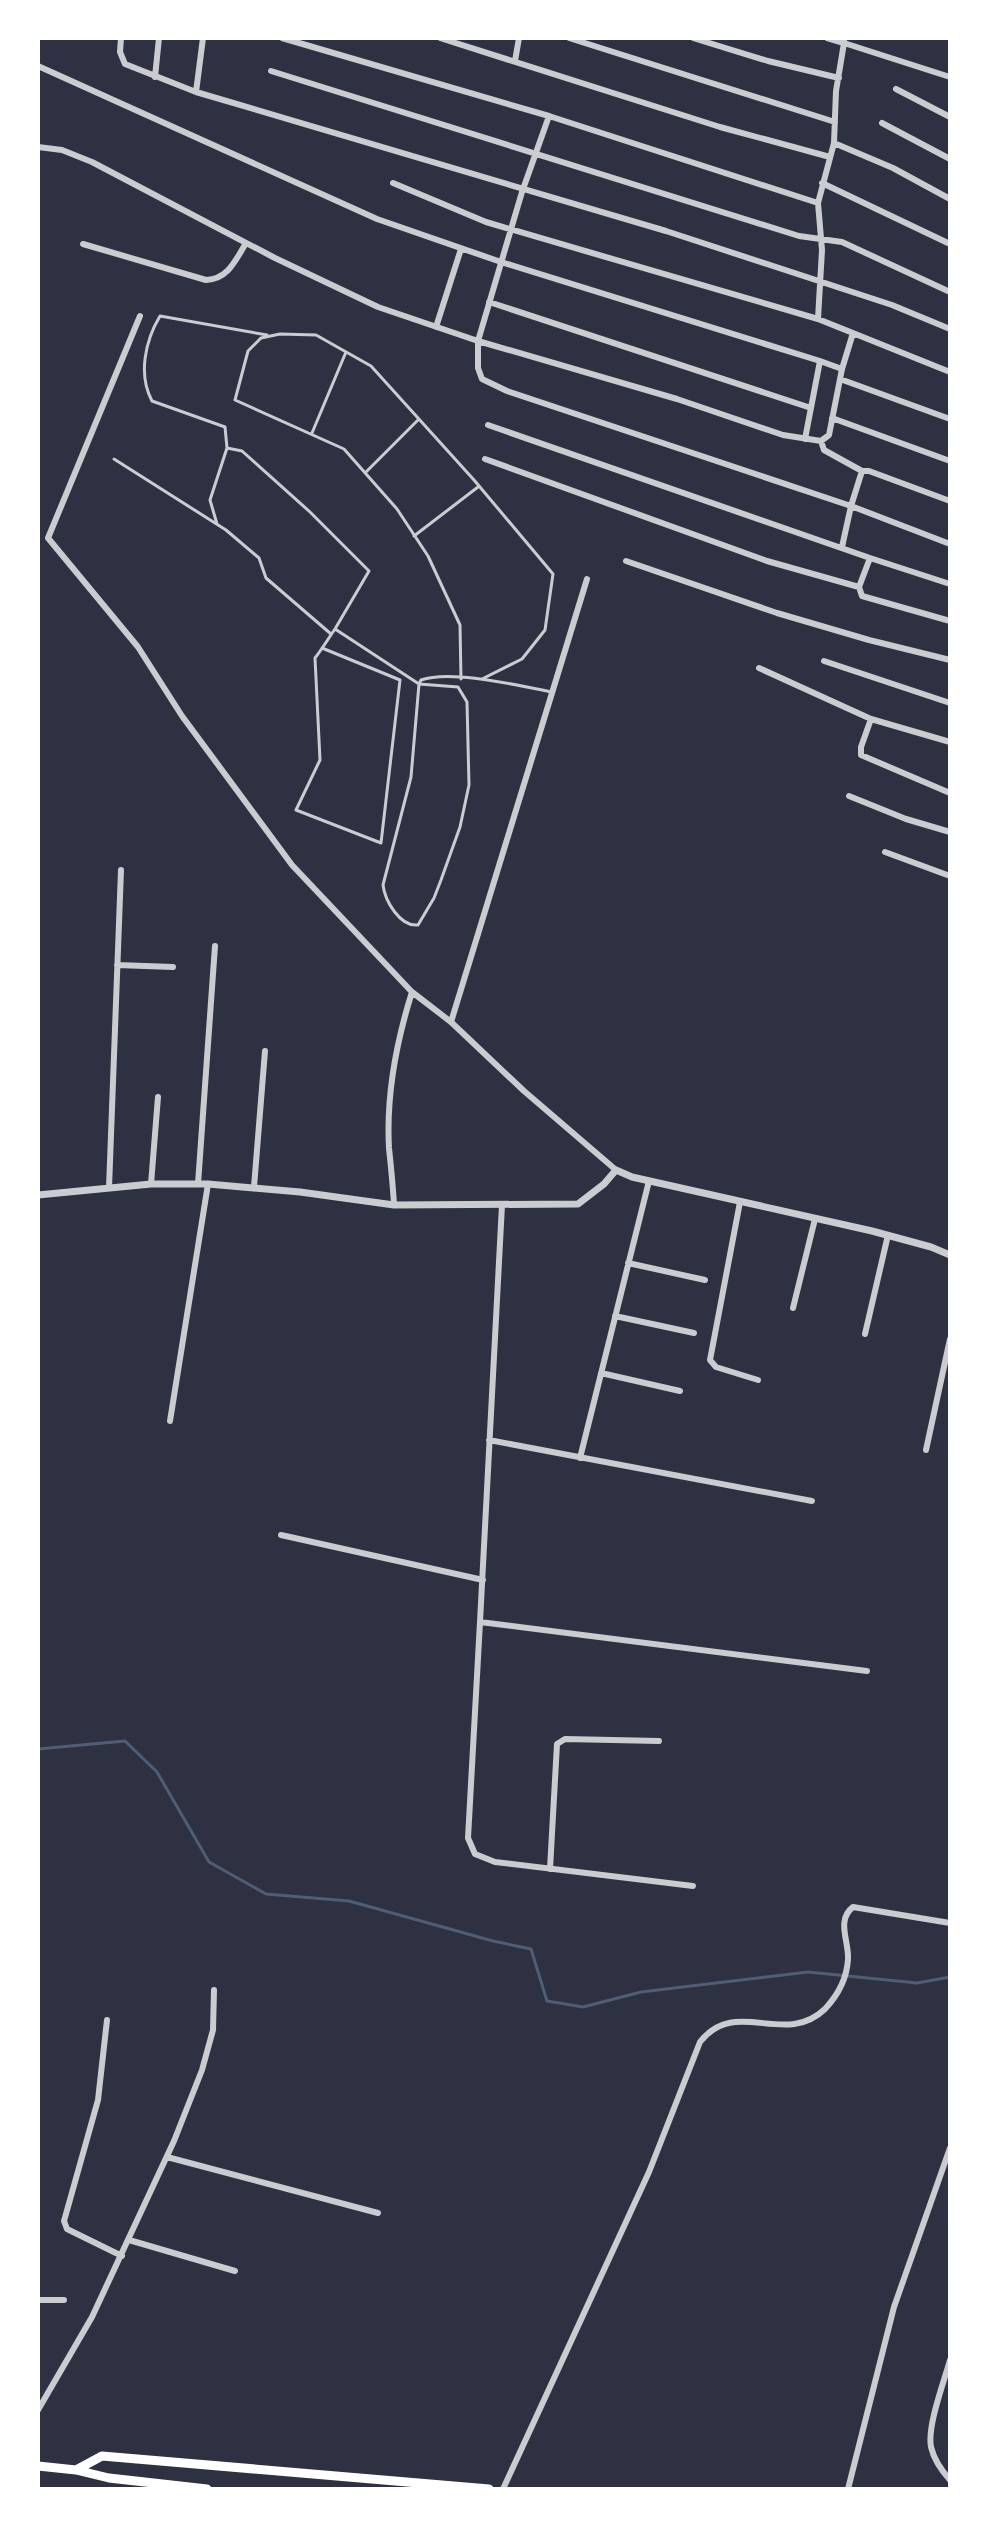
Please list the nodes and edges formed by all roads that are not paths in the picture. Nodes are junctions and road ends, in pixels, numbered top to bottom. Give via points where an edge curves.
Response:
1 (121, 38) edge
2 (159, 38) edge
3 (203, 38) edge
4 (282, 38) edge
5 (440, 38) edge
6 (519, 38) edge
7 (569, 38) edge
8 (693, 38) edge
9 (827, 38) edge
10 (844, 40) edge
11 (515, 61) junction
12 (38, 66) edge
13 (271, 71) dead end
14 (155, 77) junction
15 (950, 77) edge
16 (839, 78) junction
17 (896, 89) dead end
18 (196, 92) junction
19 (549, 116) junction
20 (950, 117) edge
21 (835, 122) junction
22 (882, 123) dead end
23 (834, 143) junction
24 (38, 147) edge
25 (535, 154) junction
26 (830, 157) junction
27 (950, 159) edge
28 (393, 183) dead end
29 (822, 183) junction
30 (523, 187) junction
31 (950, 199) edge
32 (818, 203) junction
33 (511, 228) junction
34 (820, 237) junction
35 (246, 243) junction
36 (83, 244) dead end
37 (950, 244) edge
38 (461, 249) junction
39 (501, 262) junction
40 (822, 282) junction
41 (950, 292) edge
42 (489, 302) junction
43 (140, 316) dead end
44 (818, 319) junction
45 (436, 327) junction
46 (950, 329) edge
47 (853, 333) junction
48 (271, 336) junction
49 (478, 341) junction
50 (346, 352) junction
51 (820, 361) junction
52 (842, 369) junction
53 (950, 372) edge
54 (840, 379) junction
55 (811, 408) junction
56 (832, 418) junction
57 (419, 419) junction
58 (950, 419) edge
59 (488, 425) dead end
60 (312, 433) junction
61 (805, 439) junction
62 (821, 441) junction
63 (227, 448) junction
64 (114, 459) dead end
65 (485, 459) dead end
66 (950, 461) edge
67 (862, 471) junction
68 (366, 472) junction
69 (479, 486) junction
70 (950, 501) edge
71 (851, 506) junction
72 (217, 524) junction
73 (414, 536) junction
74 (950, 544) edge
75 (842, 547) junction
76 (870, 558) junction
77 (626, 561) dead end
78 (587, 579) dead end
79 (950, 584) edge
80 (859, 587) junction
81 (950, 621) edge
82 (335, 629) junction
83 (331, 634) junction
84 (322, 648) junction
85 (950, 660) edge
86 (824, 661) dead end
87 (759, 668) dead end
88 (461, 679) junction
89 (482, 680) junction
90 (419, 684) junction
91 (552, 692) junction
92 (950, 703) edge
93 (871, 719) junction
94 (950, 742) edge
95 (950, 793) edge
96 (849, 796) dead end
97 (950, 832) edge
98 (885, 852) dead end
99 (121, 870) dead end
100 (950, 876) edge
101 (215, 946) dead end
102 (117, 965) junction
103 (173, 967) dead end
104 (412, 992) junction
105 (451, 1022) junction
106 (265, 1051) dead end
107 (158, 1097) dead end
108 (616, 1170) junction
109 (649, 1181) junction
110 (151, 1184) junction
111 (198, 1184) junction
112 (208, 1184) junction
113 (254, 1187) junction
114 (109, 1188) junction
115 (38, 1195) edge
116 (740, 1202) junction
117 (394, 1205) junction
118 (502, 1205) junction
119 (815, 1219) junction
120 (888, 1235) junction
121 (950, 1255) edge
122 (628, 1263) junction
123 (705, 1280) dead end
124 (793, 1308) dead end
125 (615, 1316) junction
126 (694, 1333) dead end
127 (865, 1334) dead end
128 (950, 1339) edge
129 (601, 1373) junction
130 (758, 1380) dead end
131 (680, 1391) dead end
132 (170, 1421) dead end
133 (489, 1440) junction
134 (926, 1450) dead end
135 (580, 1458) junction
136 (812, 1501) dead end
137 (281, 1535) dead end
138 (483, 1580) junction
139 (480, 1622) junction
140 (867, 1671) dead end
141 (659, 1741) dead end
142 (550, 1869) junction
143 (693, 1886) dead end
144 (950, 1923) edge
145 (214, 1990) dead end
146 (107, 2020) dead end
147 (950, 2148) edge
148 (167, 2157) junction
149 (378, 2213) dead end
150 (129, 2240) junction
151 (122, 2256) junction
152 (235, 2271) dead end
153 (38, 2300) edge
154 (64, 2300) dead end
155 (950, 2360) edge
156 (38, 2410) edge
157 (38, 2466) edge
158 (76, 2470) junction
159 (950, 2480) edge
160 (207, 2489) edge
161 (489, 2489) edge
162 (503, 2489) edge
163 (848, 2489) edge

1 - 14 street via 125,64
2 - 14 street
3 - 18 street
4 - 19 street
5 - 11 street
6 - 11 street
7 - 21 street
8 - 16 street
9 - 10 street
10 - 15 street
10 - 16 street
11 - 26 street
12 - 38 street via 328,198
13 - 25 street
14 - 18 street
16 - 21 street
17 - 20 street
18 - 30 street
19 - 25 street
19 - 32 street
21 - 23 street
22 - 27 street
23 - 26 street
23 - 31 street
24 - 35 street via 92,162
25 - 30 street
25 - 34 street via 799,236
26 - 29 street
28 - 33 street
29 - 32 street
29 - 37 street
30 - 33 street
30 - 40 street
32 - 34 street
33 - 39 street
33 - 44 street
34 - 40 street
34 - 41 street
35 - 36 street via 232,267 219,279 206,280
35 - 45 street via 378,307
38 - 39 street
38 - 45 street
39 - 42 street
39 - 51 street
40 - 44 street
40 - 46 street
42 - 49 street
42 - 55 street
43 - 104 street via 48,538 138,647 292,865
44 - 47 street
45 - 49 street
47 - 52 street
47 - 53 street
48 - 50 lane via 316,335
48 - 60 lane via 248,351 235,400
48 - 63 lane via 160,316 152,330 144,360 152,401 225,427
49 - 61 street
49 - 71 street via 482,379 507,391
50 - 57 lane via 371,366
50 - 60 lane
51 - 52 street
51 - 55 street
52 - 54 street
54 - 56 street
54 - 58 street
55 - 61 street
56 - 62 street via 829,435
56 - 66 street
57 - 68 lane
57 - 69 lane
59 - 75 street
60 - 68 lane via 344,449
61 - 62 street
62 - 67 street via 824,450
63 - 72 lane via 210,500
63 - 82 lane via 242,451 369,571
64 - 72 lane
65 - 80 street via 767,561
67 - 70 street
67 - 71 street
68 - 73 lane
69 - 73 lane
69 - 89 lane via 553,574 545,630 522,659
71 - 74 street
71 - 75 street
72 - 83 lane via 259,558 266,578
73 - 88 lane via 460,625
75 - 76 street
76 - 79 street
76 - 80 street
77 - 85 street via 777,613
78 - 91 street
80 - 81 street via 862,596
82 - 83 lane
82 - 90 lane
83 - 84 lane
84 - 84 lane via 400,680 381,843 296,810 320,760 315,658
86 - 92 street
87 - 93 street
88 - 89 lane
88 - 90 lane via 427,678
89 - 91 lane
90 - 90 lane via 411,777 383,885 389,901 412,927 434,898 469,785 465,698 458,687
91 - 105 street
93 - 94 street
93 - 95 street via 861,755
96 - 97 street
98 - 100 street
99 - 102 street
101 - 111 street
102 - 103 street
102 - 114 street
104 - 105 street
104 - 117 street via 393,1068 389,1148
105 - 108 street
106 - 113 street
107 - 110 street
108 - 109 street
108 - 118 street via 578,1204
109 - 116 street
109 - 122 street
110 - 111 street
110 - 114 street
111 - 112 street
112 - 113 street
112 - 132 street
113 - 117 street
114 - 115 street
116 - 119 street
116 - 130 street via 710,1360 716,1367
117 - 118 street
118 - 133 street
119 - 120 street
119 - 124 street
120 - 121 street
120 - 127 street
122 - 123 street
122 - 125 street
125 - 126 street
125 - 129 street
128 - 134 street
129 - 131 street
129 - 135 street
133 - 135 street
133 - 138 street
135 - 136 street
137 - 138 street
138 - 139 street
139 - 140 street
139 - 142 street via 470,1845 484,1858
141 - 142 street via 565,1739 557,1744
142 - 143 street
144 - 162 street via 853,1907 844,1920 845,1979 823,2011 801,2023 735,2020 709,2030
145 - 148 street via 213,2030 202,2070
146 - 151 street via 98,2100 64,2221 67,2229
147 - 163 street via 894,2307
148 - 149 street
148 - 150 street
150 - 151 street
150 - 152 street
151 - 156 street
153 - 154 street
155 - 159 street via 930,2434 940,2469
157 - 158 main road
158 - 160 main road
158 - 161 main road via 102,2456

